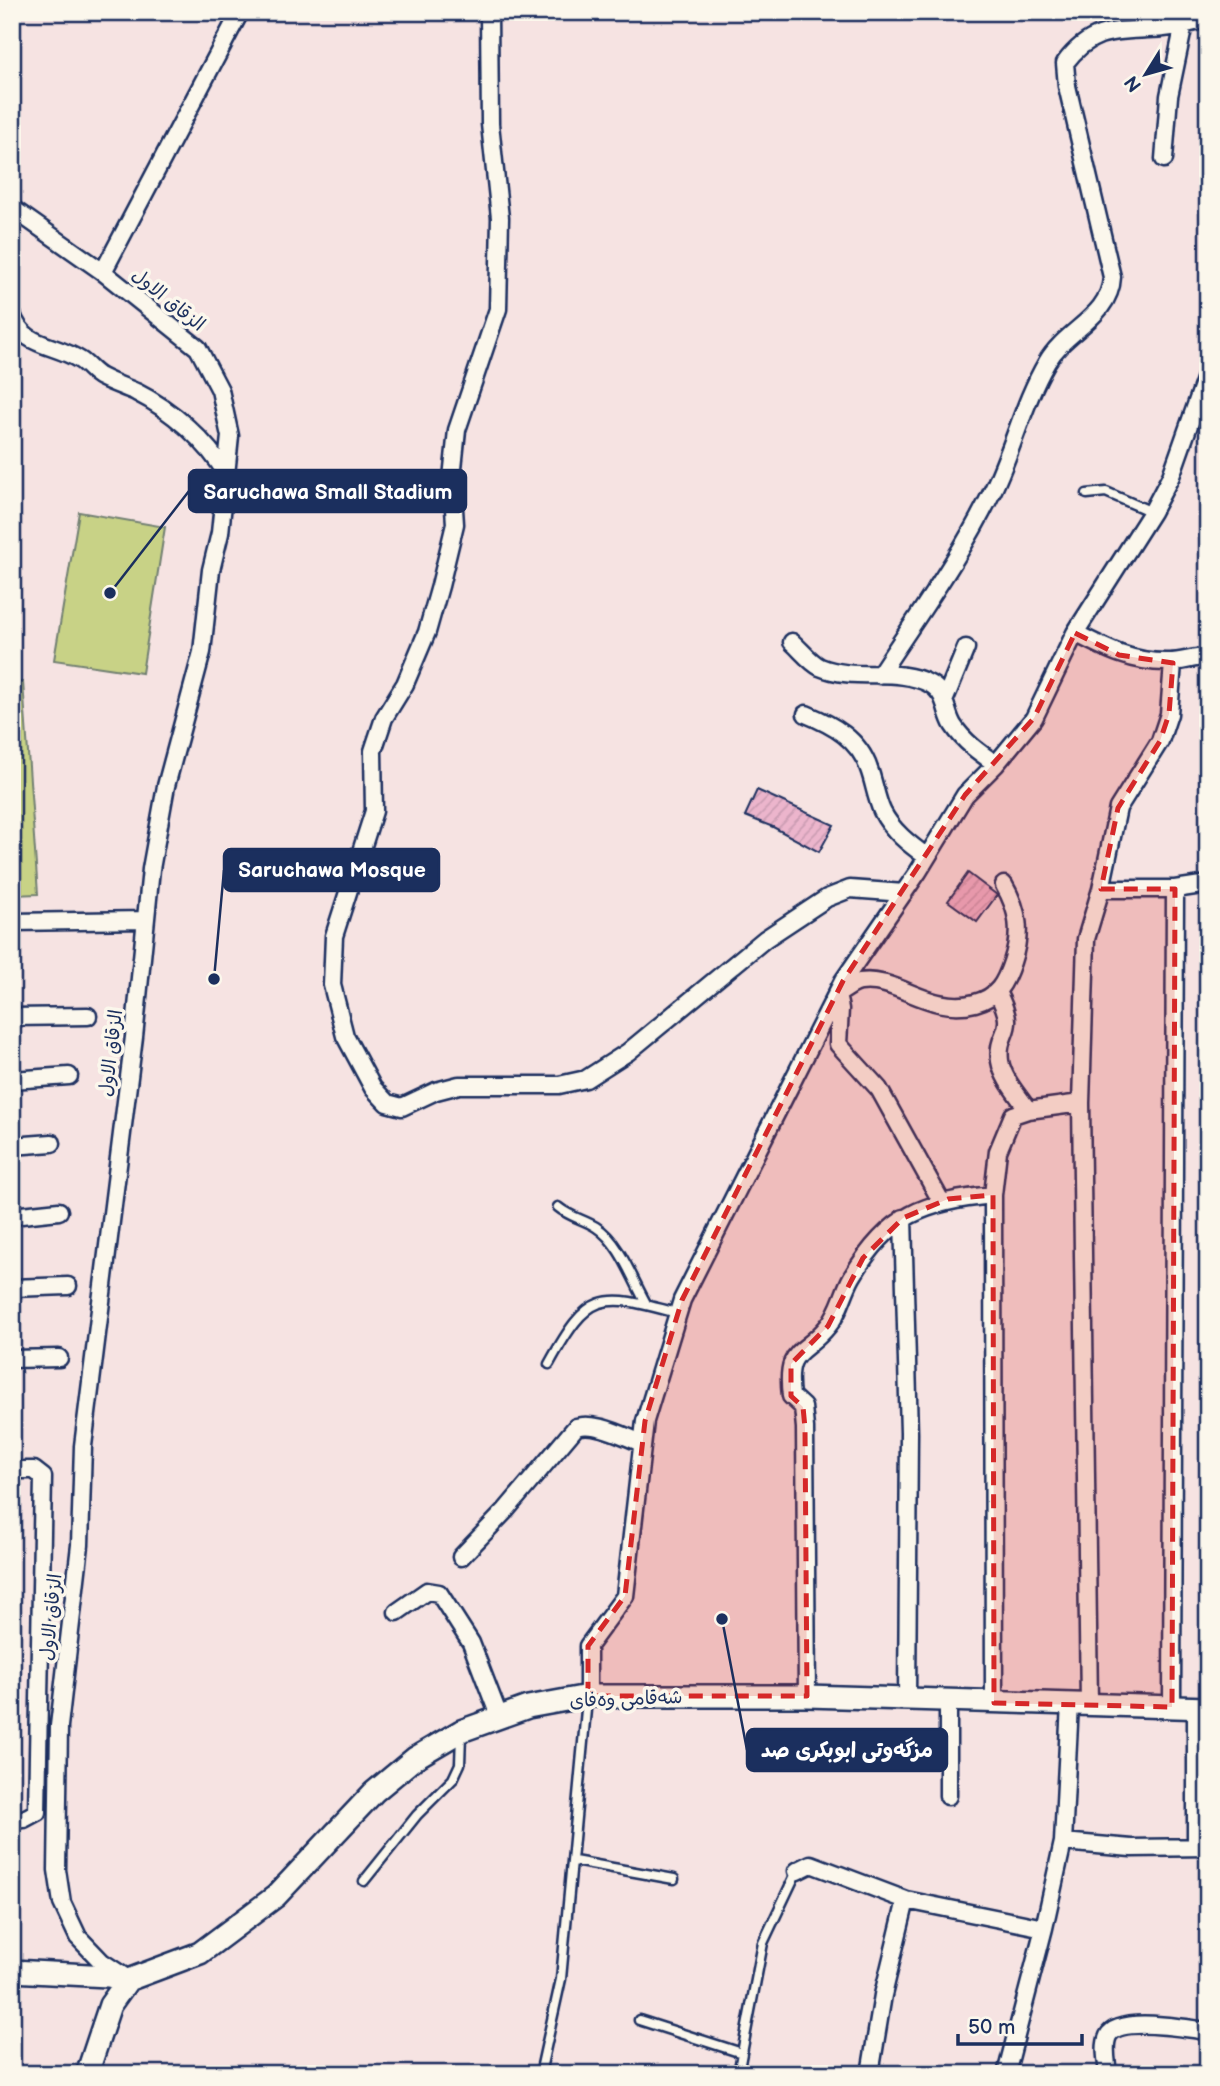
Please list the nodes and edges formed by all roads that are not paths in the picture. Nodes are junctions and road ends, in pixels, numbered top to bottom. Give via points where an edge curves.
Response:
1 (240, 12) edge
2 (489, 12) edge
3 (1208, 19) edge
4 (1184, 24) junction
5 (1164, 159) dead end
6 (12, 208) edge
7 (103, 272) junction
8 (12, 314) edge
9 (1208, 371) edge
10 (227, 475) junction
11 (1087, 494) dead end
12 (1152, 512) junction
13 (1075, 633) junction
14 (792, 642) dead end
15 (966, 648) dead end
16 (1208, 657) edge
17 (1173, 663) junction
18 (879, 675) junction
19 (944, 699) junction
20 (806, 714) dead end
21 (996, 764) junction
22 (927, 857) junction
23 (1208, 884) edge
24 (1004, 885) dead end
25 (1101, 888) junction
26 (1175, 889) junction
27 (904, 893) junction
28 (145, 920) junction
29 (12, 922) edge
30 (997, 992) junction
31 (836, 995) junction
32 (88, 1016) dead end
33 (12, 1017) edge
34 (69, 1076) dead end
35 (12, 1080) edge
36 (1082, 1103) junction
37 (1028, 1110) junction
38 (52, 1143) dead end
39 (12, 1146) edge
40 (993, 1195) junction
41 (941, 1201) junction
42 (558, 1207) dead end
43 (59, 1211) dead end
44 (12, 1216) edge
45 (903, 1218) junction
46 (68, 1286) dead end
47 (12, 1288) edge
48 (646, 1305) junction
49 (677, 1313) junction
50 (59, 1358) dead end
51 (12, 1359) edge
52 (550, 1363) dead end
53 (642, 1443) junction
54 (12, 1470) edge
55 (461, 1557) dead end
56 (397, 1612) dead end
57 (588, 1696) junction
58 (807, 1696) junction
59 (948, 1700) junction
60 (907, 1701) junction
61 (995, 1703) junction
62 (1080, 1704) junction
63 (1172, 1707) junction
64 (1202, 1708) edge
65 (499, 1716) junction
66 (461, 1731) junction
67 (948, 1796) dead end
68 (12, 1819) edge
69 (1063, 1842) junction
70 (1202, 1847) edge
71 (574, 1861) junction
72 (797, 1871) joint
73 (674, 1879) dead end
74 (364, 1881) dead end
75 (906, 1900) junction
76 (1044, 1928) junction
77 (12, 1970) edge
78 (128, 1980) junction
79 (639, 2020) dead end
80 (1208, 2031) edge
81 (743, 2053) junction
82 (87, 2074) edge
83 (540, 2074) edge
84 (738, 2074) edge
85 (870, 2074) edge
86 (1006, 2074) edge
87 (1108, 2074) edge

1 - 7 street
2 - 27 street via 490,124 500,218 498,309 457,430 454,524 440,586 427,632 405,684 384,718 373,751 374,811 334,936 332,985 345,1036 373,1088 387,1103 402,1107 459,1085 559,1085 586,1079 628,1052 765,939 827,898 850,889
3 - 4 street
4 - 5 street via 1169,96
4 - 18 street via 1101,33 1076,48 1065,63 1112,277 1111,295 1047,362 976,523
6 - 7 street, الزقاق الاول
7 - 10 street, الزقاق الاول via 198,348 211,368 227,412
8 - 10 street via 32,342 79,359 100,377 138,393 176,419 213,451
9 - 12 street via 1171,476
10 - 28 street, الزقاق الاول via 202,652 160,814
11 - 12 lane via 1106,492
12 - 13 street
13 - 17 street via 1119,656
13 - 21 street via 1034,718
14 - 18 street via 819,666 853,675
15 - 19 street
16 - 17 street
17 - 25 street via 1169,714 1160,741 1118,808
18 - 19 street via 910,676 933,685
19 - 21 street via 952,723 967,743
20 - 22 street via 835,726 858,747 881,810 894,829
21 - 22 street via 965,795
22 - 27 street
23 - 26 street
24 - 30 street via 1017,906 1019,926 1005,984
25 - 26 street
25 - 36 street via 1086,939
26 - 63 street
27 - 31 street
28 - 29 street
28 - 78 street, الزقاق الاول via 83,1446 80,1545 59,1727 57,1870 62,1903 78,1937
30 - 31 street via 964,1006 938,1005 860,982
30 - 37 street via 1009,1026 999,1058
31 - 41 street via 838,1044 879,1088
31 - 49 street
32 - 33 street
34 - 35 street
36 - 37 street
36 - 62 street
37 - 40 street via 1013,1115 1006,1128
38 - 39 street
40 - 41 street
40 - 61 street
41 - 45 street
42 - 48 lane via 610,1240
43 - 44 street
45 - 58 street via 863,1258 828,1326 797,1351 791,1364 791,1396 803,1407 806,1428
45 - 60 street via 909,1433
46 - 47 street
48 - 49 lane
48 - 52 lane via 596,1303 569,1327
49 - 53 street
50 - 51 street
53 - 55 street via 584,1424 576,1427
53 - 57 street via 625,1596 588,1646
54 - 68 street via 34,1470 43,1477 37,1812
56 - 65 street via 424,1592 439,1593 471,1643
57 - 58 street, شەقامی وەفای
57 - 65 street, شەقامی وەفای
57 - 71 lane
58 - 60 street, شەقامی وەفای
59 - 60 street, شەقامی وەفای
59 - 61 street, شەقامی وەفای
59 - 67 street
61 - 62 street, شەقامی وەفای
62 - 63 street, شەقامی وەفای
62 - 69 street
63 - 64 street, شەقامی وەفای
64 - 70 street
65 - 66 street, شەقامی وەفای
66 - 74 lane via 460,1764 453,1780 417,1815
66 - 78 street, شەقامی وەفای via 393,1774 298,1875 214,1945 185,1961
69 - 70 street via 1131,1848
69 - 76 street
71 - 73 lane
71 - 83 lane via 561,1979
72 - 75 street via 811,1864
72 - 81 lane via 763,1943
75 - 76 street
75 - 85 street
76 - 86 street
77 - 78 street, شەقامی وەفای
78 - 82 street via 110,2006
79 - 81 lane
80 - 87 street via 1134,2024 1115,2028 1105,2044
81 - 84 lane

